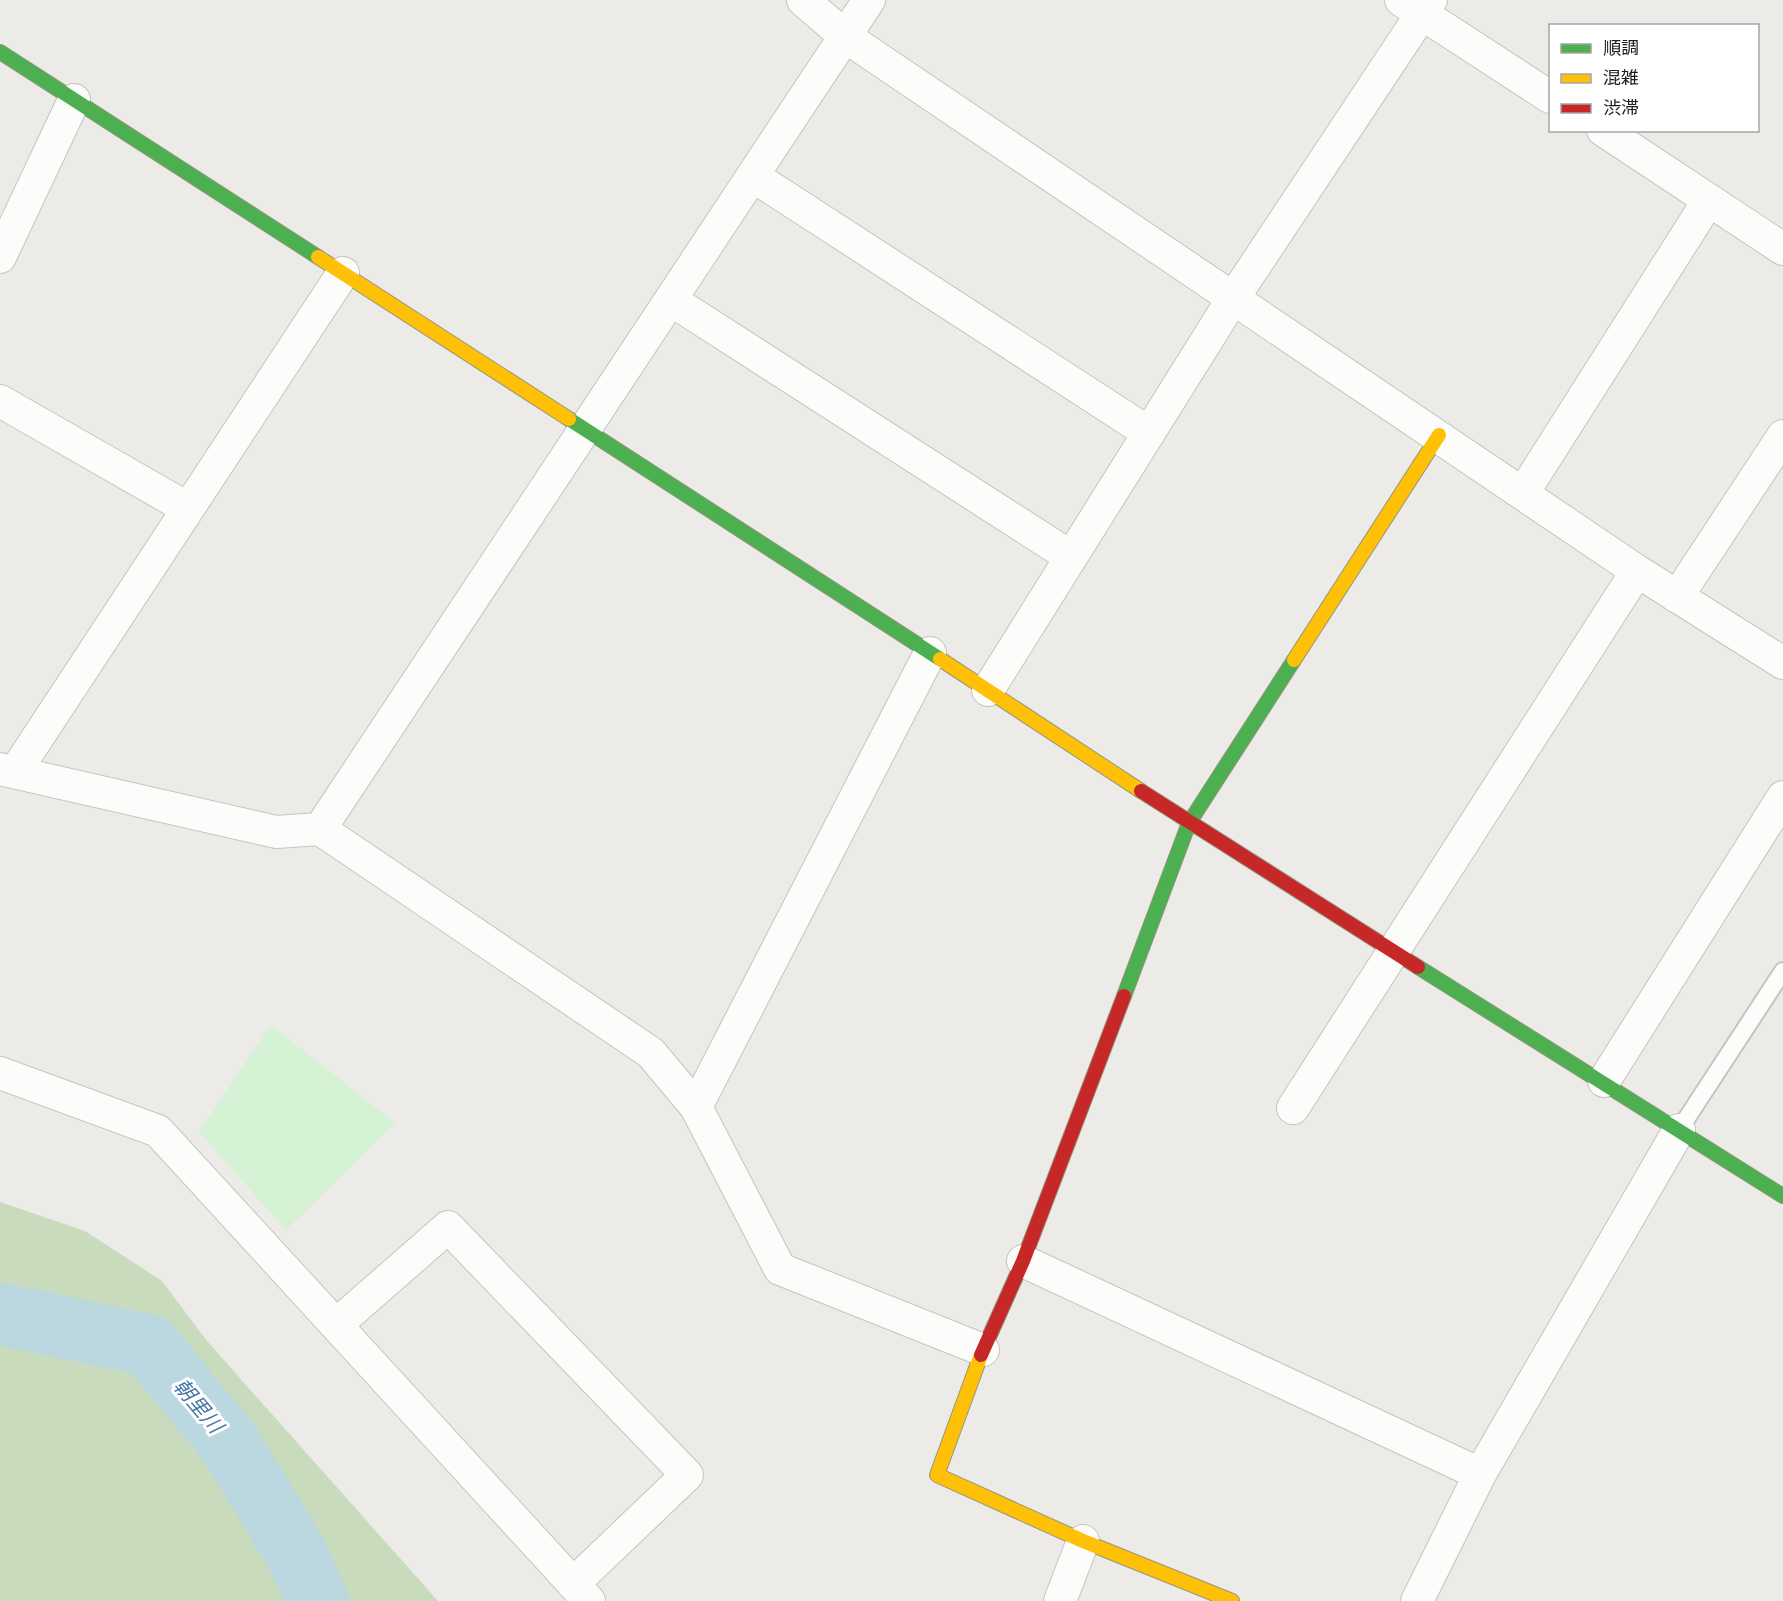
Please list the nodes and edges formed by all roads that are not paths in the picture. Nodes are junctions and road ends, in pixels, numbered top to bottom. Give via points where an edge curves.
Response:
1 (803, 0) edge
2 (869, 0) edge
3 (1418, 4) edge
4 (846, 37) junction
5 (0, 52) edge
6 (1549, 96) edge
7 (74, 100) junction
8 (1606, 132) edge
9 (753, 176) junction
10 (1710, 200) junction
11 (1783, 249) edge
12 (0, 257) edge
13 (343, 273) junction
14 (671, 300) junction
15 (1232, 300) junction
16 (0, 401) edge
17 (586, 430) junction
18 (1149, 433) junction
19 (1439, 435) junction
20 (1783, 436) edge
21 (1523, 493) junction
22 (187, 508) junction
23 (1071, 557) junction
24 (1637, 571) junction
25 (1677, 597) junction
26 (930, 653) junction
27 (1783, 663) edge
28 (988, 690) junction
29 (8, 771) edge
30 (1783, 797) edge
31 (1189, 823) junction
32 (320, 830) junction
33 (1393, 950) junction
34 (1783, 971) edge
35 (0, 1073) edge
36 (1604, 1081) junction
37 (696, 1107) junction
38 (1293, 1108) dead end
39 (1679, 1130) junction
40 (1783, 1196) edge
41 (1023, 1261) junction
42 (336, 1325) junction
43 (983, 1350) junction
44 (1480, 1474) junction
45 (1083, 1541) junction
46 (581, 1593) edge
47 (1060, 1601) edge
48 (1232, 1601) edge
49 (1418, 1601) edge

1 - 4 street
2 - 4 street
3 - 6 street
3 - 15 street
4 - 9 street
4 - 15 street
5 - 7 street
7 - 12 street
7 - 13 street
8 - 10 street
9 - 14 street
9 - 18 street
10 - 11 street
10 - 21 street
13 - 17 street
13 - 22 street
14 - 17 street
14 - 23 street
15 - 18 street
15 - 19 street
16 - 22 street
17 - 26 street
17 - 32 street
18 - 23 street
19 - 21 street
19 - 31 street
20 - 25 street
21 - 24 street
22 - 29 street
23 - 28 street
24 - 25 street
24 - 33 street
25 - 27 street
26 - 28 street
26 - 37 street
28 - 31 street
29 - 32 street via 276,832
30 - 36 street
31 - 33 street
31 - 41 street
32 - 37 street via 651,1053
33 - 36 street
33 - 38 street
34 - 39 lane
35 - 42 street via 158,1131
36 - 39 street
37 - 43 street via 780,1269
39 - 40 street
39 - 44 street
41 - 43 street
41 - 44 street
42 - 46 street
42 - 46 street via 448,1227 687,1475
43 - 45 street via 937,1475
44 - 49 street
45 - 47 street
45 - 48 street

